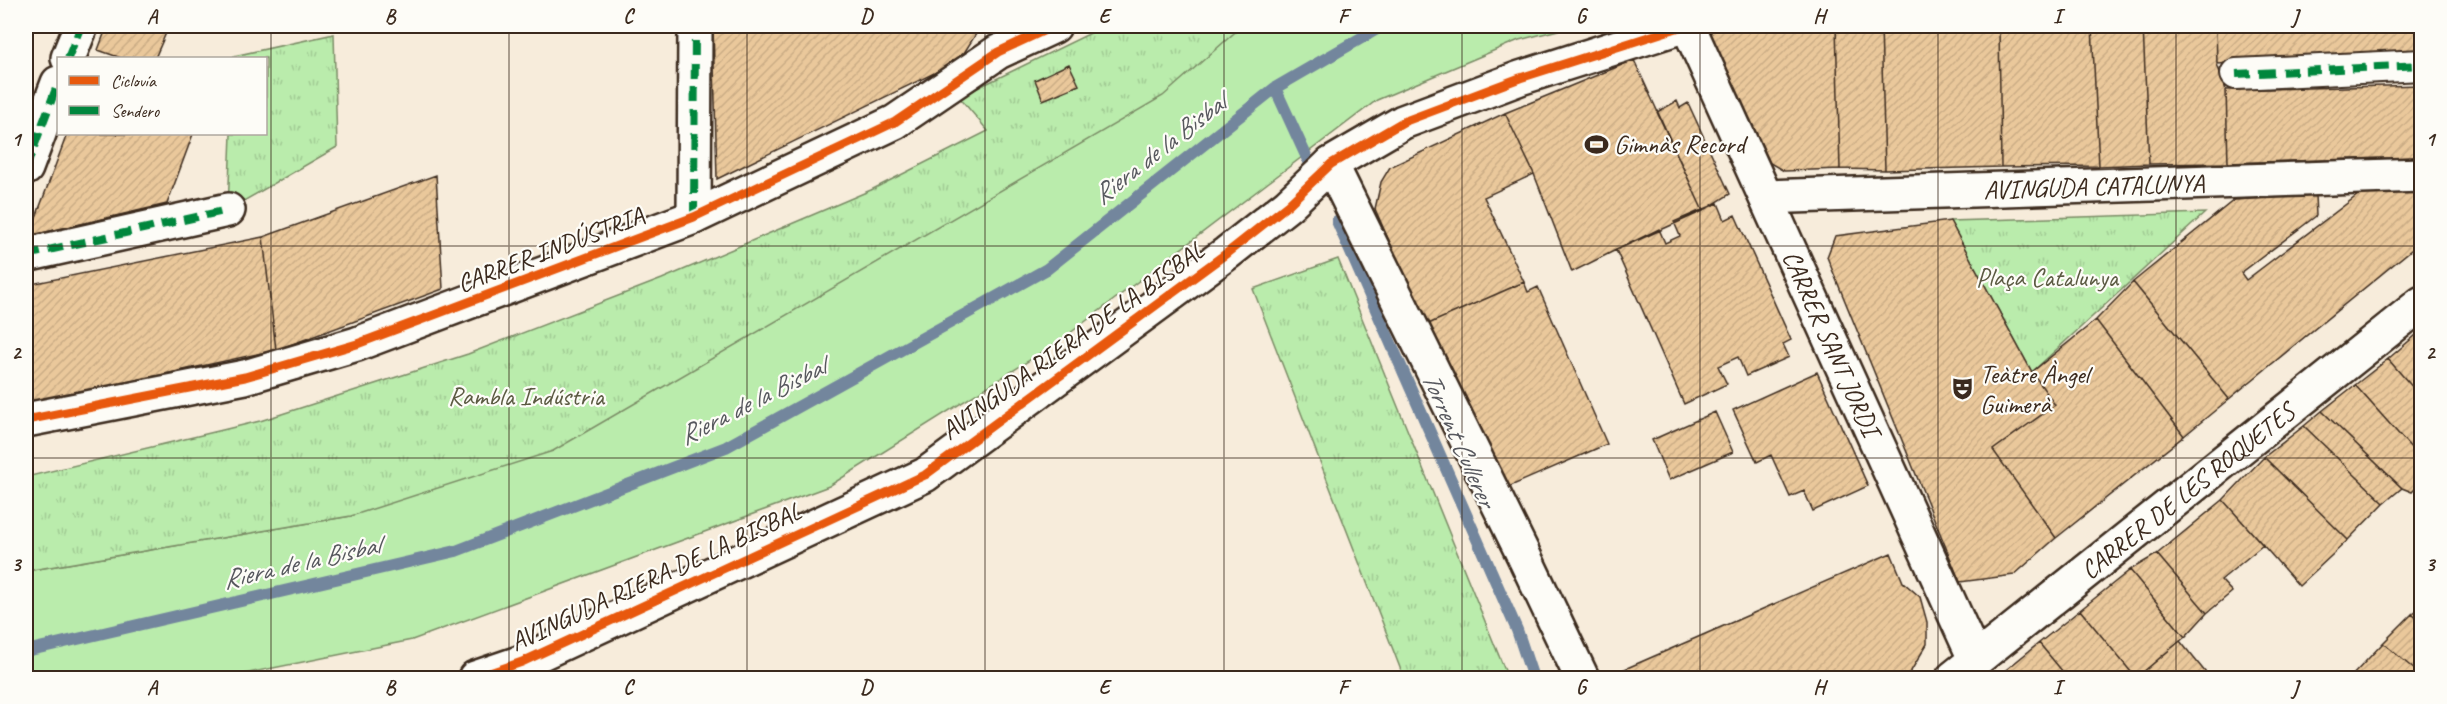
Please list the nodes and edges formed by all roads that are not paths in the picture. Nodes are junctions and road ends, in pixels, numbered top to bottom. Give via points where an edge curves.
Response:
1 (81, 26) edge
2 (695, 26) edge
3 (1054, 26) edge
4 (1686, 26) edge
5 (998, 39) edge
6 (68, 57) edge
7 (2421, 65) edge
8 (2236, 74) dead end
9 (57, 86) edge
10 (1331, 164) junction
11 (26, 168) edge
12 (2421, 175) edge
13 (1766, 197) junction
14 (228, 210) dead end
15 (694, 217) junction
16 (26, 255) edge
17 (2421, 303) edge
18 (26, 420) edge
19 (1964, 669) edge
20 (475, 678) edge
21 (1582, 678) edge

1 - 6 street
2 - 15 street
3 - 5 street, CARRER INDÚSTRIA
4 - 10 street, AVINGUDA RIERA DE LA BISBAL via 1520,78 1403,122
4 - 13 street, CARRER SANT JORDI
5 - 15 street, CARRER INDÚSTRIA via 895,122
7 - 8 street
9 - 11 street
10 - 20 street, AVINGUDA RIERA DE LA BISBAL via 1288,205 1227,253 925,475 522,662
10 - 21 street
12 - 13 street, AVINGUDA CATALUNYA
13 - 19 street, CARRER SANT JORDI
14 - 16 street
15 - 18 street, CARRER INDÚSTRIA via 357,344 245,378
17 - 19 street, CARRER DE LES ROQUETES

